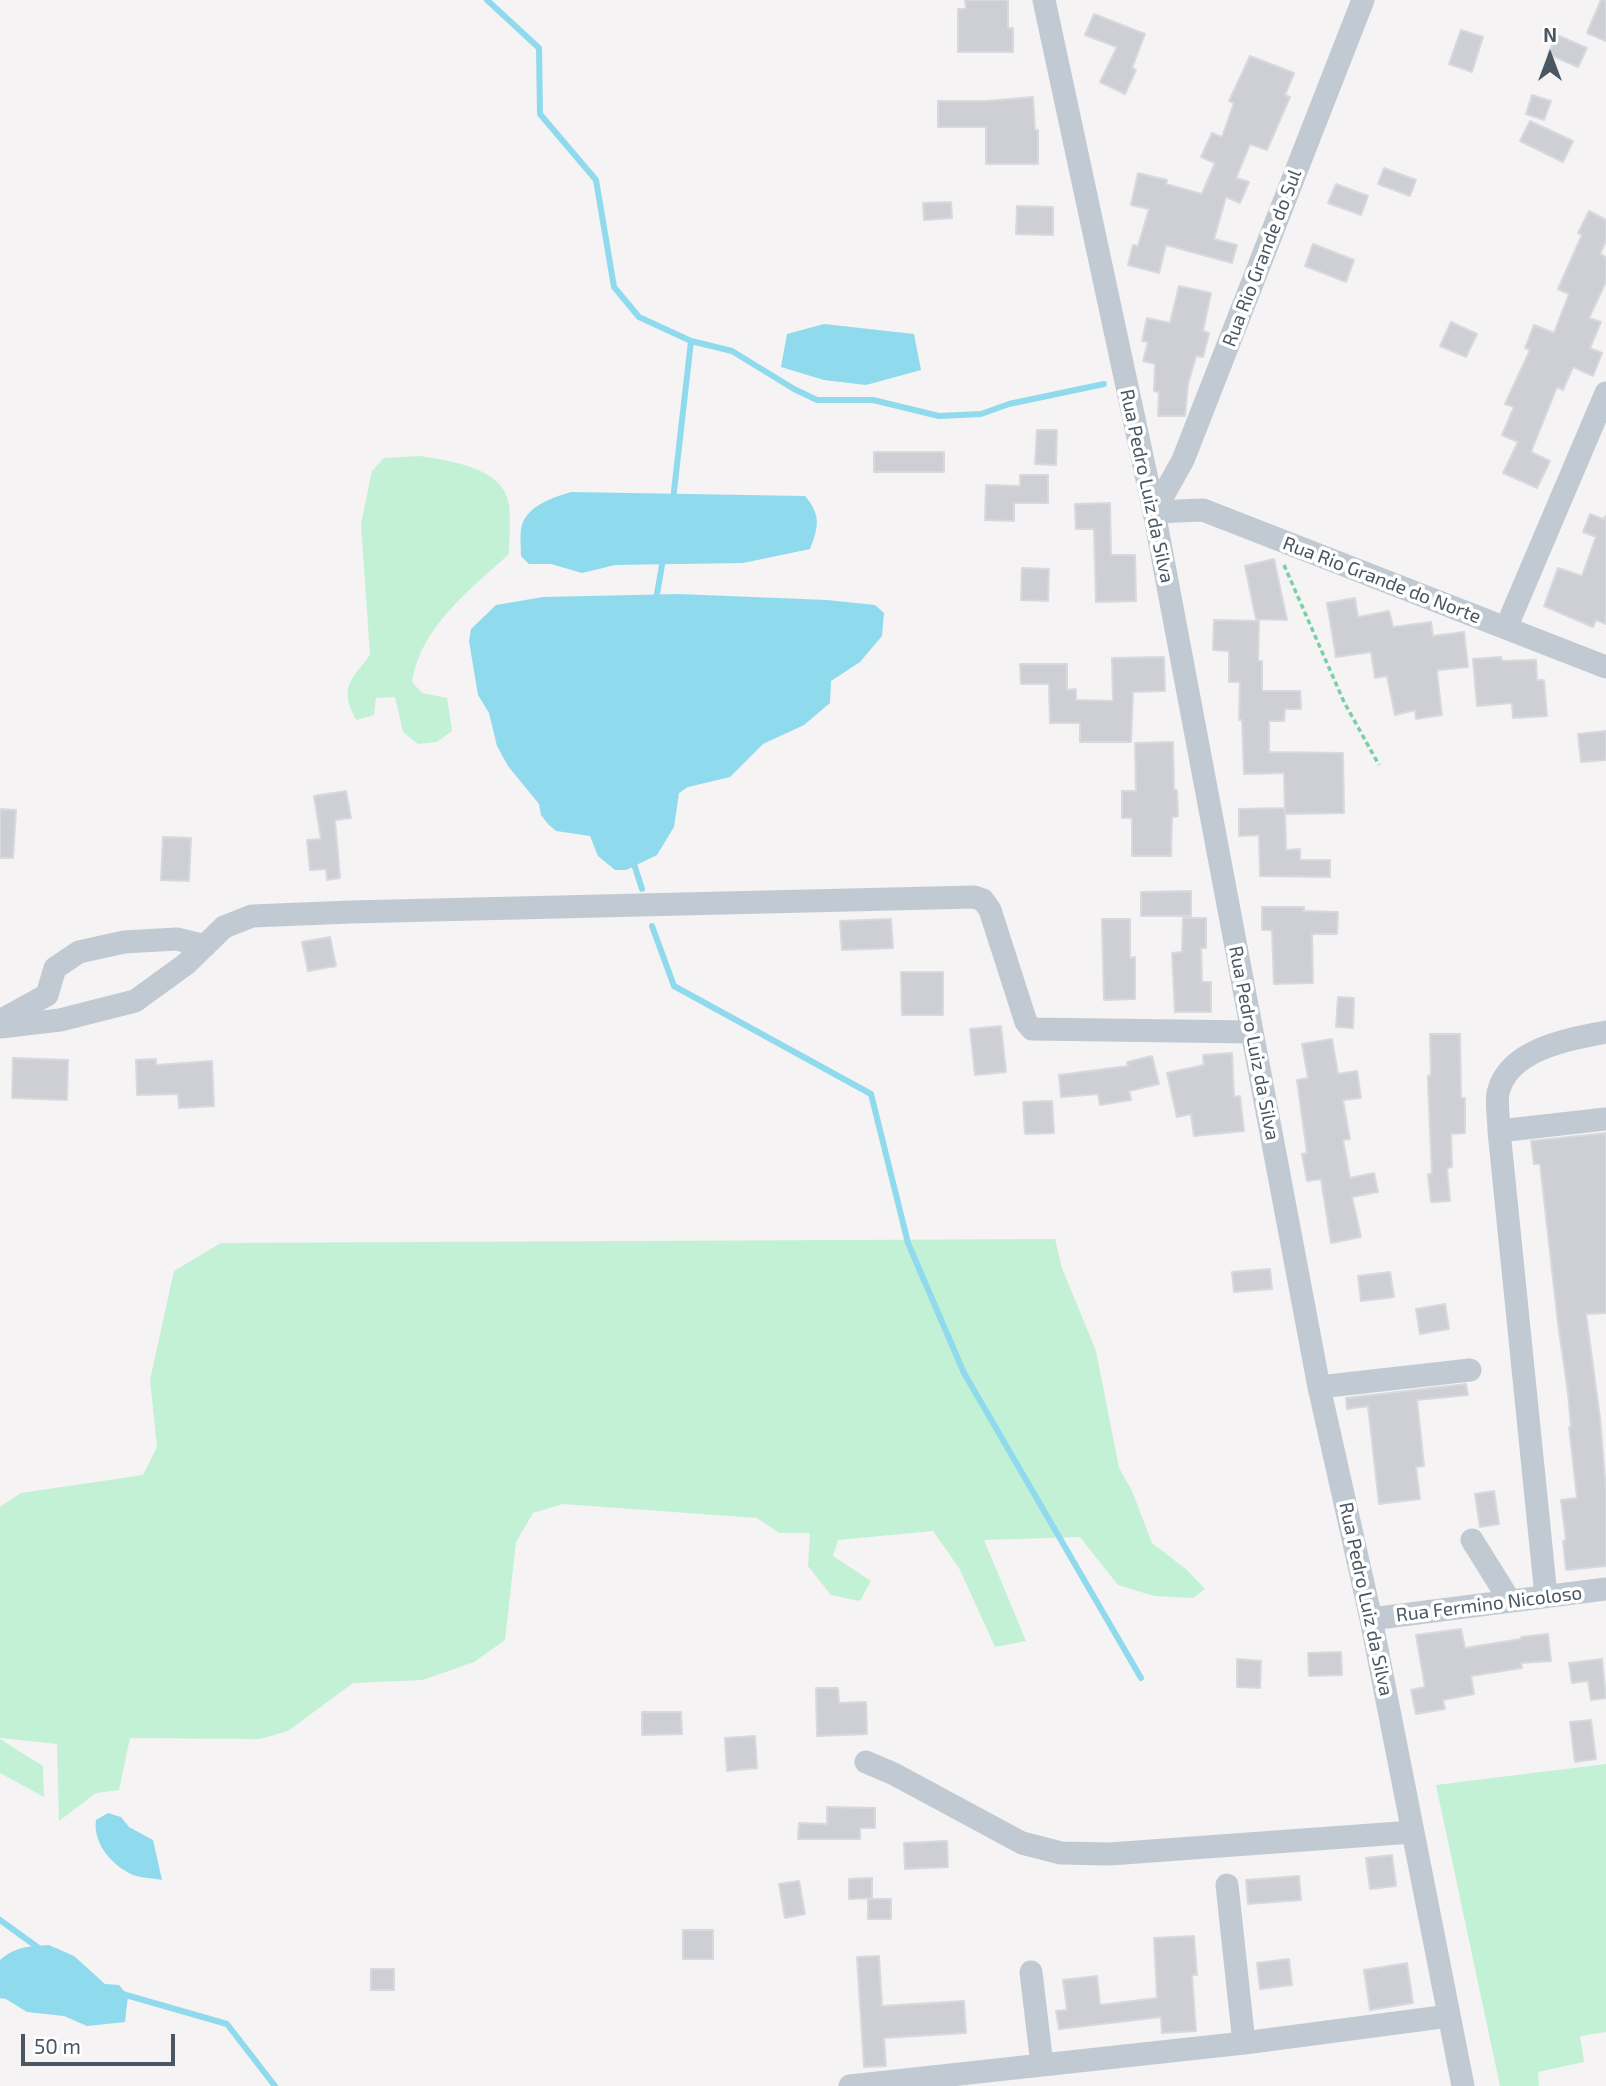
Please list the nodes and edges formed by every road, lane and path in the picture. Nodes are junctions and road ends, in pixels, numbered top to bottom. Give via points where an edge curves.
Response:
1 (1044, 0) edge
2 (1363, 0) edge
3 (1606, 393) edge
4 (1154, 512) junction
5 (1280, 541) junction
6 (1506, 628) junction
7 (1606, 667) edge
8 (1378, 765) dead end
9 (205, 946) junction
10 (0, 1021) edge
11 (0, 1027) edge
12 (1252, 1032) junction
13 (1606, 1032) edge
14 (1606, 1119) edge
15 (1499, 1131) junction
16 (1470, 1370) dead end
17 (1319, 1387) junction
18 (1472, 1540) dead end
19 (1606, 1589) edge
20 (1546, 1597) junction
21 (1510, 1601) junction
22 (1371, 1619) junction
23 (866, 1762) dead end
24 (1413, 1832) junction
25 (1227, 1885) dead end
26 (1031, 1972) dead end
27 (1449, 2017) junction
28 (1244, 2043) junction
29 (1042, 2065) junction
30 (850, 2086) edge
31 (1463, 2086) edge

1 - 4 street, Rua Pedro Luiz da Silva
2 - 4 street, Rua Rio Grande do Sul via 1183,460
3 - 6 street
4 - 5 street, Rua Rio Grande do Norte via 1203,510
4 - 12 street, Rua Pedro Luiz da Silva
5 - 6 street, Rua Rio Grande do Norte
5 - 8 path via 1280,556 1344,702
6 - 7 street, Rua Rio Grande do Norte
9 - 10 street via 177,939 124,942 79,952 55,968 47,995
9 - 11 street via 135,1001 60,1020
9 - 12 street via 224,927 252,916 974,897 984,900 990,909 1026,1023 1032,1029
12 - 17 street, Rua Pedro Luiz da Silva
13 - 15 street via 1563,1041 1515,1062 1498,1092
14 - 15 street
15 - 20 street
16 - 17 street
17 - 22 street, Rua Pedro Luiz da Silva
18 - 21 street
19 - 20 street, Rua Fermino Nicoloso
20 - 21 street, Rua Fermino Nicoloso
21 - 22 street, Rua Fermino Nicoloso
22 - 24 street, Rua Pedro Luiz da Silva
23 - 24 street via 1022,1843 1060,1853 1110,1854
24 - 27 street, Rua Pedro Luiz da Silva
25 - 28 street
26 - 29 street
27 - 28 street
27 - 31 street, Rua Pedro Luiz da Silva
28 - 29 street
29 - 30 street

